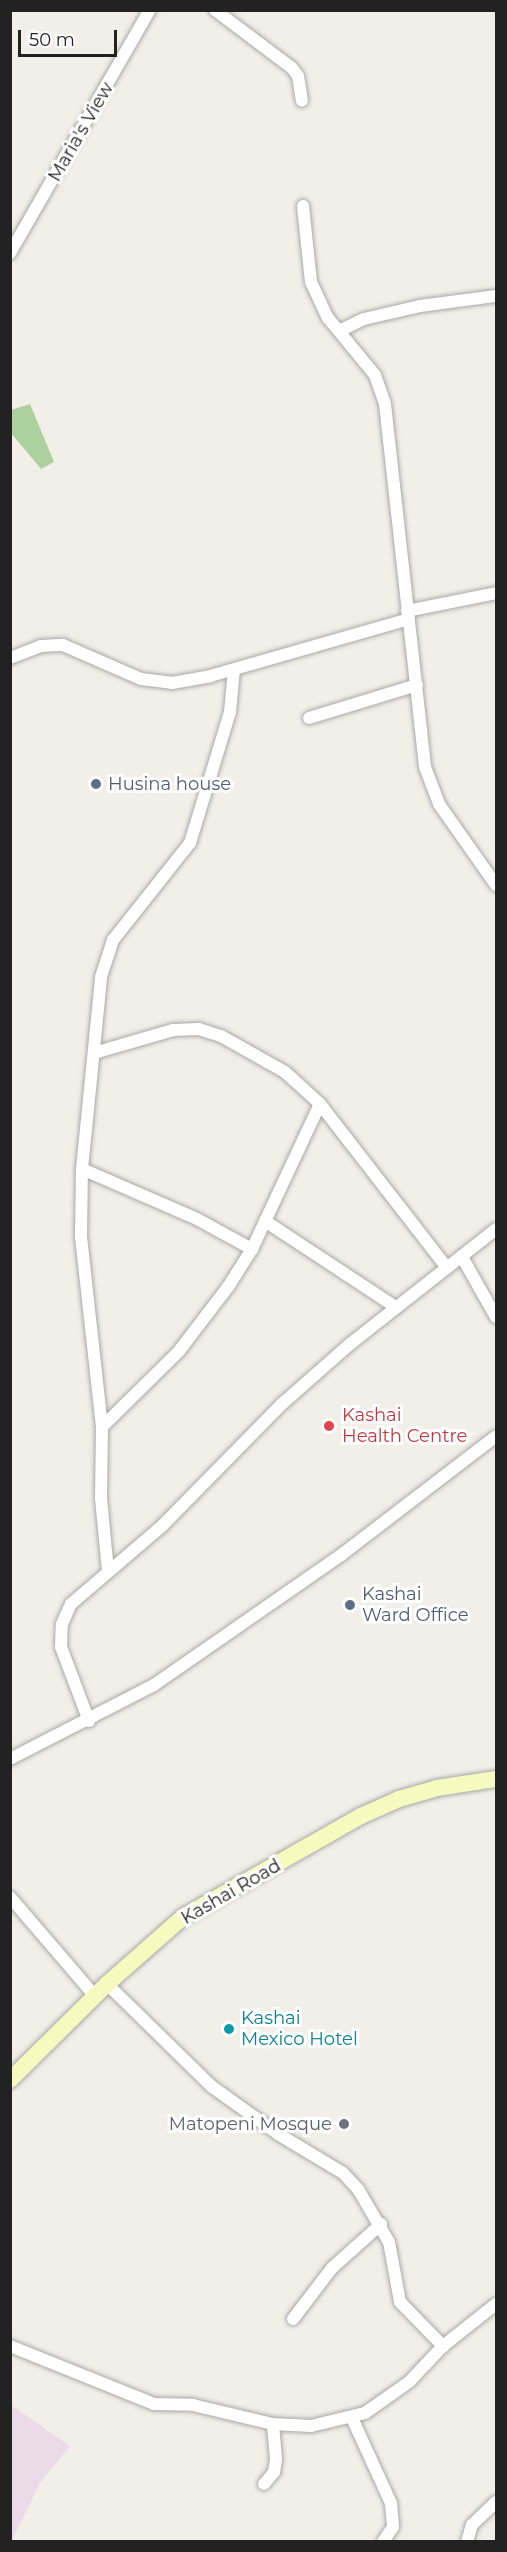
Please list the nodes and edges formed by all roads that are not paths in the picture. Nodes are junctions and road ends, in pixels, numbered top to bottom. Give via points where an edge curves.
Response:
1 (150, 10) edge
2 (215, 10) edge
3 (302, 101) dead end
4 (303, 206) dead end
5 (10, 253) edge
6 (496, 296) edge
7 (341, 330) junction
8 (496, 593) edge
9 (408, 615) junction
10 (10, 658) edge
11 (234, 670) junction
12 (417, 686) junction
13 (309, 718) dead end
14 (496, 885) edge
15 (94, 1053) junction
16 (320, 1104) junction
17 (82, 1169) junction
18 (265, 1221) junction
19 (496, 1229) edge
20 (252, 1249) junction
21 (462, 1257) junction
22 (447, 1268) junction
23 (394, 1306) junction
24 (496, 1317) edge
25 (102, 1427) junction
26 (496, 1436) edge
27 (108, 1571) junction
28 (89, 1721) junction
29 (10, 1759) edge
30 (496, 1779) edge
31 (10, 1897) edge
32 (107, 1984) junction
33 (95, 1996) junction
34 (10, 2080) edge
35 (381, 2224) junction
36 (496, 2306) edge
37 (293, 2319) dead end
38 (10, 2346) edge
39 (443, 2346) junction
40 (352, 2418) junction
41 (273, 2424) junction
42 (264, 2484) dead end
43 (496, 2502) edge
44 (383, 2541) edge
45 (467, 2541) edge

1 - 5 street, Maria's View
2 - 3 street via 292,68 298,76
4 - 7 street via 311,282 328,318
6 - 7 street via 420,306 364,319
7 - 9 street via 375,375 385,404
8 - 9 street
9 - 11 street
9 - 12 street
10 - 11 street via 52,644 141,679 172,683
11 - 15 street via 230,712 190,843 113,940 103,961
12 - 13 street
12 - 14 street via 425,767 440,804
15 - 16 street via 173,1030 199,1029 221,1036 285,1072
15 - 17 street
16 - 18 street
16 - 22 street
17 - 20 street via 197,1219
17 - 25 street via 81,1237
18 - 20 street
18 - 23 street
19 - 21 street
20 - 25 street via 179,1351
21 - 22 street
21 - 24 street
22 - 23 street
23 - 27 street via 283,1403 162,1526
25 - 27 street via 101,1498
26 - 28 street via 294,1589 154,1685
27 - 28 street via 71,1604 60,1637 66,1665
28 - 29 street
30 - 32 street, Kashai Road via 399,1798 361,1816 183,1917
31 - 33 street
32 - 33 street, Kashai Road
32 - 35 street via 211,2086 278,2134 343,2173
33 - 34 street, Kashai Road
35 - 37 street via 332,2268
35 - 39 street via 389,2242 400,2302
36 - 39 street
38 - 41 street via 154,2404 203,2407
39 - 40 street via 392,2395
40 - 41 street via 311,2426
40 - 44 street via 391,2503 393,2527
41 - 42 street via 276,2459 274,2472
43 - 45 street via 472,2525

